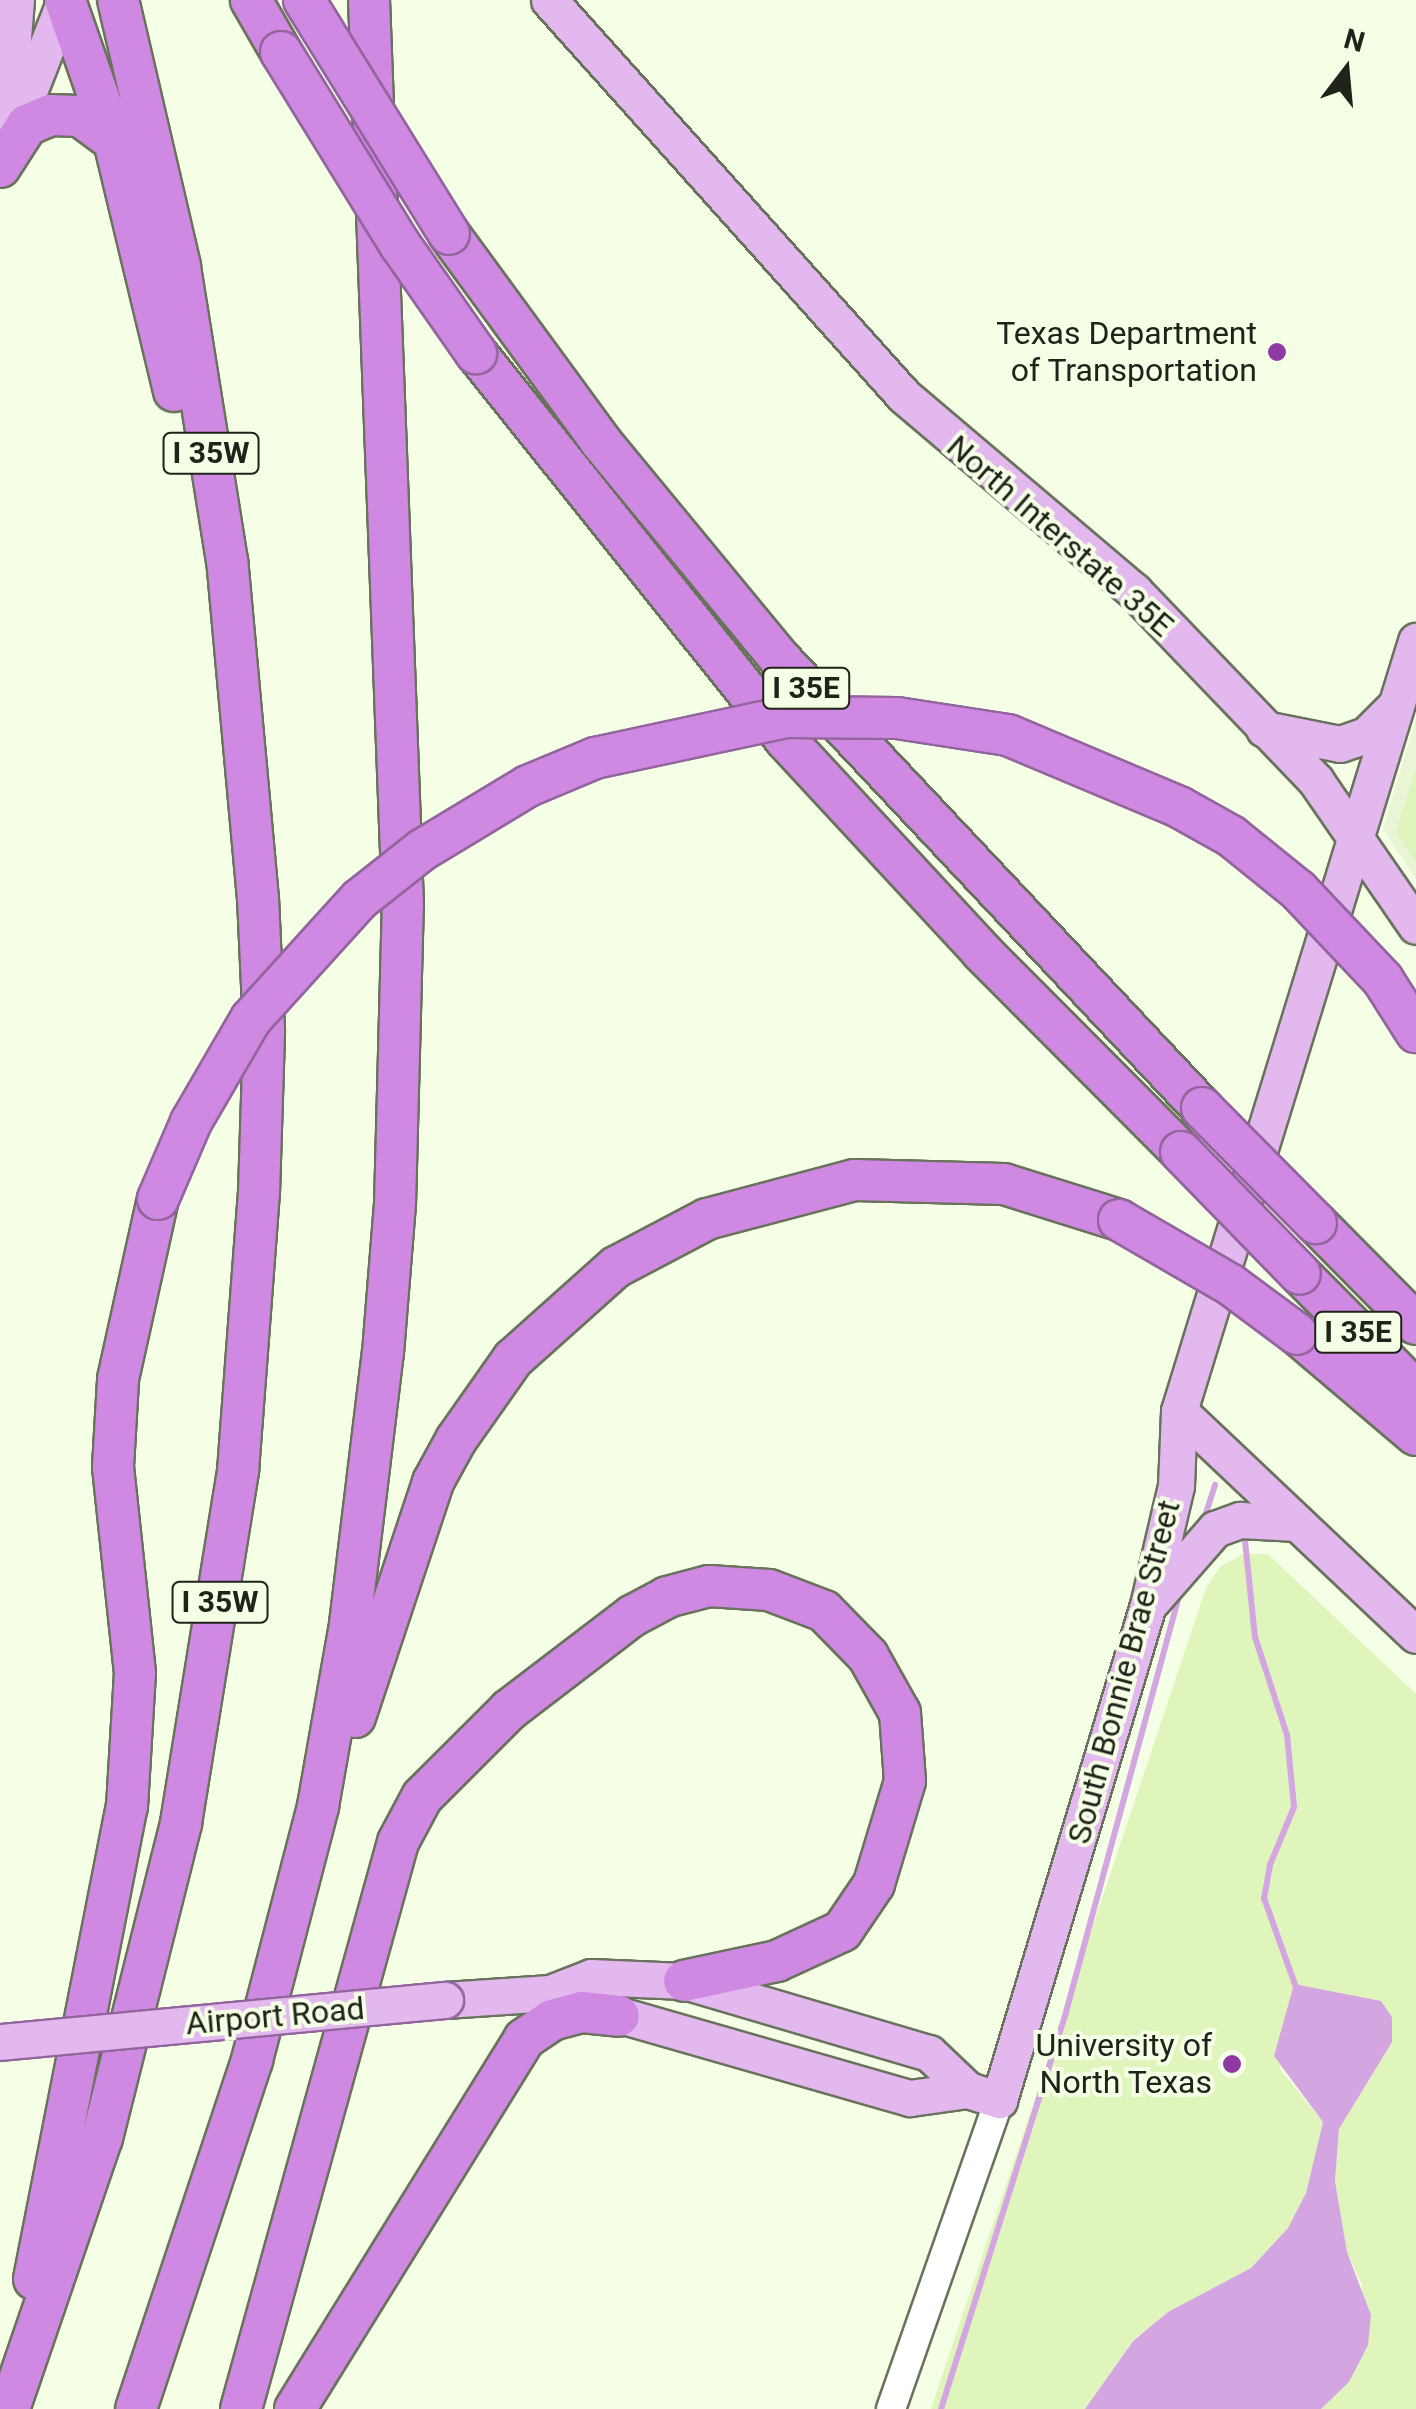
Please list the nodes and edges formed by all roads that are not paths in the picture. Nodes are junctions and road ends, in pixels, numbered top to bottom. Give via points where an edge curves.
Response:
1 (16, 0) edge
2 (65, 0) edge
3 (118, 0) edge
4 (251, 0) edge
5 (304, 0) edge
6 (369, 0) edge
7 (549, 0) edge
8 (114, 141) junction
9 (0, 164) edge
10 (1416, 641) edge
11 (1399, 700) junction
12 (1262, 728) junction
13 (250, 778) junction
14 (1357, 834) junction
15 (1416, 926) edge
16 (1416, 1032) edge
17 (1416, 1324) edge
18 (1416, 1391) edge
19 (1180, 1410) junction
20 (1416, 1435) edge
21 (1297, 1523) junction
22 (1148, 1606) junction
23 (1416, 1635) edge
24 (298, 1892) junction
25 (684, 1981) junction
26 (550, 1993) junction
27 (618, 2016) junction
28 (0, 2042) edge
29 (983, 2095) junction
30 (10, 2405) edge
31 (136, 2409) edge
32 (241, 2409) edge
33 (295, 2409) edge
34 (891, 2409) edge

1 - 9 main road
2 - 8 highway
2 - 9 main road
3 - 13 highway, I 35W via 152,131 204,403
4 - 18 highway, I 35E, bridge via 401,246 476,353 798,754 982,952
5 - 17 highway, I 35E, bridge via 449,234 601,442 781,660 1202,1108
6 - 24 highway via 402,846 396,1205 350,1624
7 - 12 main road, North Interstate 35E via 930,422 1134,591
8 - 9 highway via 80,116 50,115 27,124
8 - 13 highway via 171,369 191,504
10 - 11 main road, South Bonnie Brae Street
11 - 12 main road via 1366,735 1340,744
11 - 14 main road, South Bonnie Brae Street
12 - 14 main road, North Interstate 35E
13 - 30 highway, I 35W via 264,1030 259,1193 223,1579 182,1822 146,1978 102,2138
14 - 15 main road, North Interstate 35E
14 - 19 main road, South Bonnie Brae Street
16 - 30 highway, bridge via 1383,980 1298,890 1231,836 1164,799 1008,735 896,718 787,717 594,758 528,786 422,850 360,900 251,1019 191,1122 158,1198 128,1321 114,1450 116,1538 135,1674 127,1807
19 - 21 main road
19 - 22 main road, South Bonnie Brae Street via 1176,1486
20 - 24 highway, bridge via 1231,1284 1118,1220 1004,1184 855,1180 707,1220 659,1240 577,1295 482,1398 433,1482
21 - 22 main road via 1240,1520 1215,1529
21 - 23 main road
22 - 29 main road, South Bonnie Brae Street
24 - 31 highway via 206,2209
25 - 26 main road, Airport Road via 591,1978
25 - 29 main road, Airport Road via 929,2053
25 - 32 highway via 777,1960 842,1931 874,1884 905,1781 900,1712 868,1656 824,1611 770,1590 709,1586 632,1616 509,1710 422,1797 398,1842
26 - 27 main road, Airport Road
26 - 28 main road, Airport Road, bridge
27 - 29 main road, Airport Road via 910,2098
27 - 33 highway via 582,2012 552,2020 524,2039
29 - 34 street, South Bonnie Brae Street

